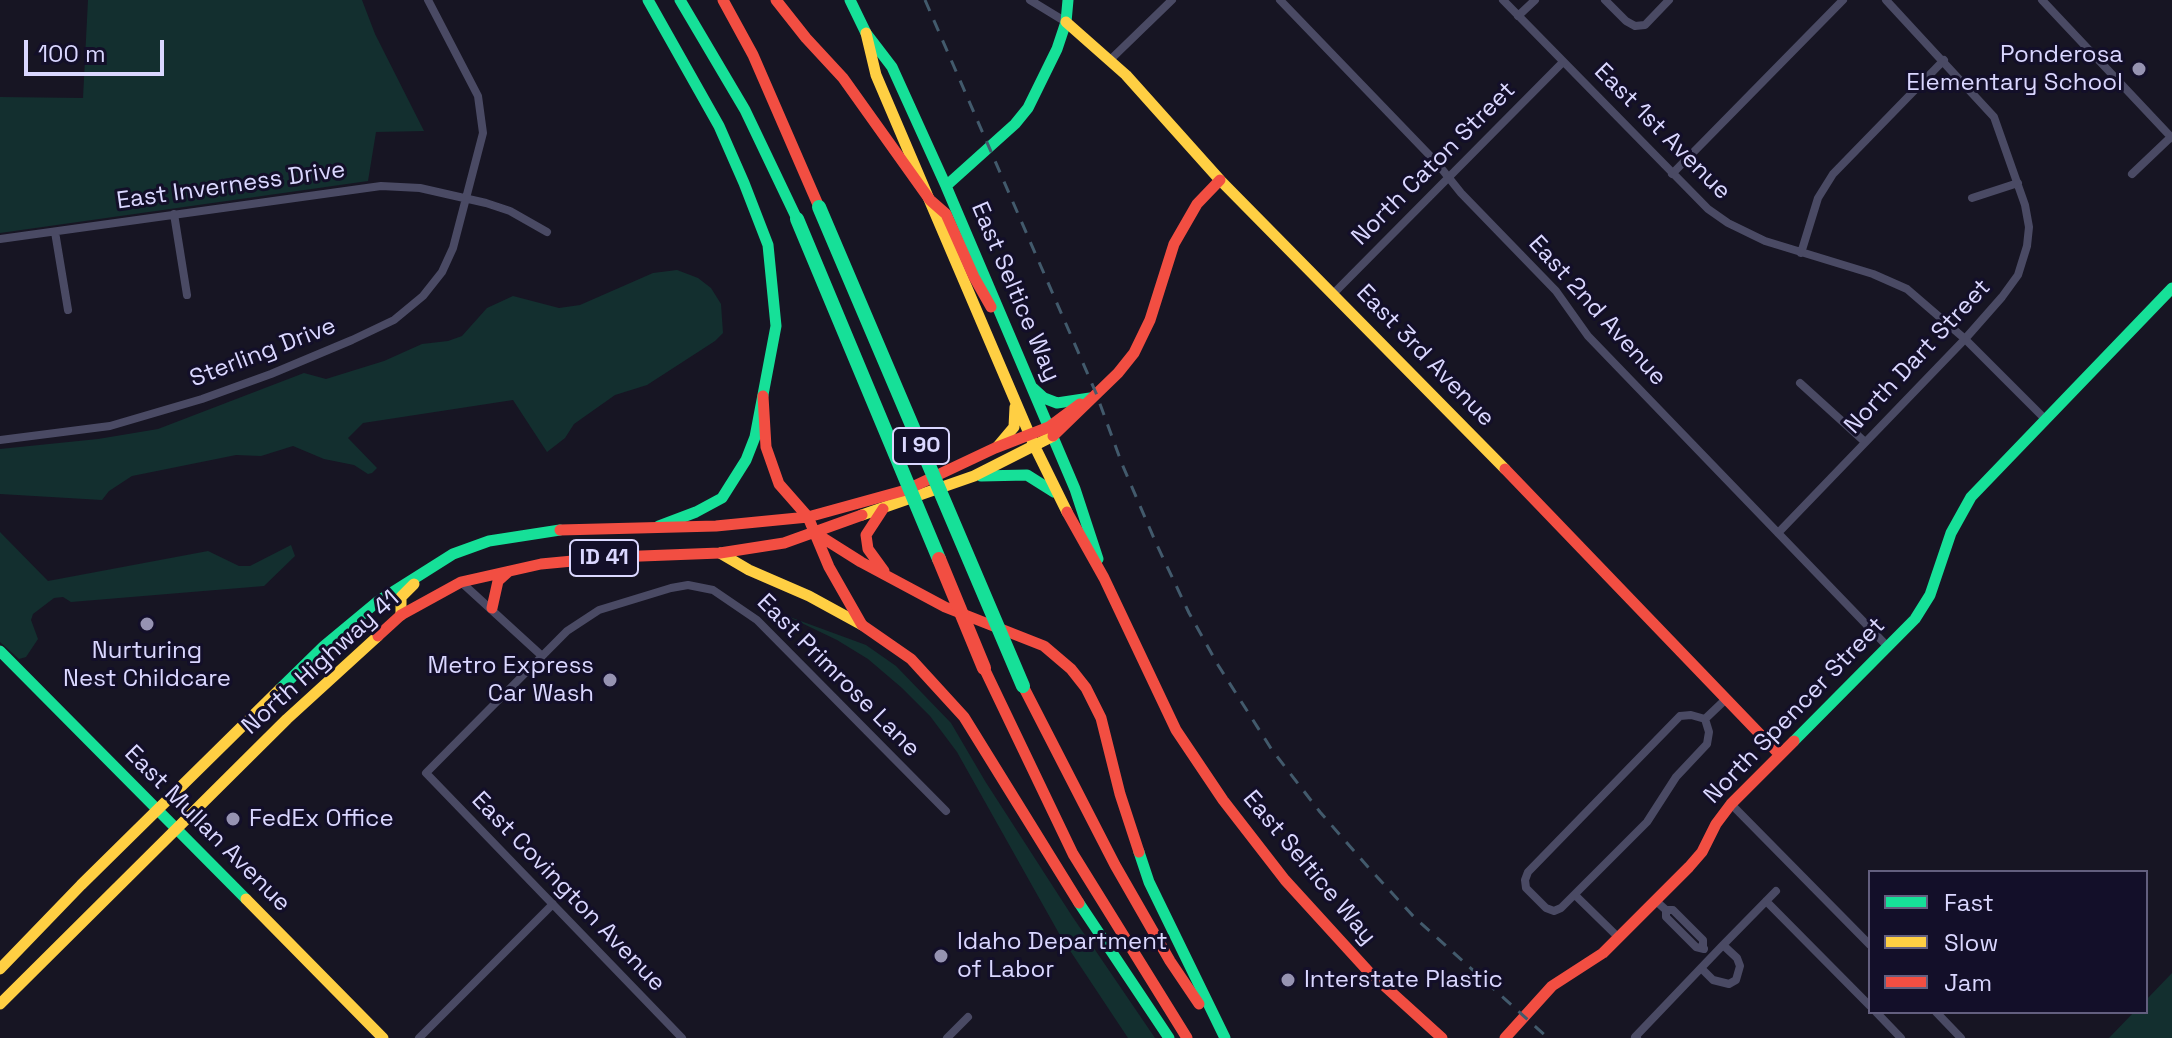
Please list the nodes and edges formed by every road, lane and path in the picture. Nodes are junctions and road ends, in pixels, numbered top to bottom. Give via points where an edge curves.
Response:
1 (428, 0) edge
2 (648, 0) edge
3 (680, 0) edge
4 (723, 0) edge
5 (776, 0) edge
6 (850, 0) edge
7 (1030, 0) edge
8 (1068, 0) edge
9 (1172, 0) edge
10 (1280, 0) edge
11 (1503, 0) edge
12 (1535, 0) edge
13 (1605, 0) edge
14 (1669, 0) edge
15 (1843, 0) edge
16 (1886, 0) edge
17 (2042, 0) edge
18 (1518, 16) junction
19 (1066, 22) junction
20 (866, 33) junction
21 (1110, 60) junction
22 (1944, 60) junction
23 (1563, 62) junction
24 (2172, 138) edge
25 (1672, 174) junction
26 (2132, 174) dead end
27 (1449, 177) junction
28 (1220, 180) junction
29 (2018, 183) junction
30 (946, 186) junction
31 (1972, 198) dead end
32 (467, 199) junction
33 (930, 200) junction
34 (174, 214) junction
35 (55, 232) junction
36 (547, 232) dead end
37 (0, 239) edge
38 (1801, 253) junction
39 (2172, 288) edge
40 (1333, 294) junction
41 (187, 295) dead end
42 (68, 310) dead end
43 (1009, 335) junction
44 (1965, 339) junction
45 (1800, 383) dead end
46 (1031, 386) junction
47 (763, 396) junction
48 (1013, 396) junction
49 (1091, 397) junction
50 (2046, 420) junction
51 (1051, 432) junction
52 (0, 440) edge
53 (1032, 440) junction
54 (1865, 442) junction
55 (995, 448) junction
56 (974, 476) junction
57 (1058, 496) junction
58 (883, 509) junction
59 (808, 517) junction
60 (659, 526) junction
61 (815, 532) junction
62 (1778, 533) junction
63 (720, 553) junction
64 (445, 558) junction
65 (509, 571) junction
66 (890, 577) junction
67 (1104, 578) junction
68 (461, 582) junction
69 (492, 608) junction
70 (401, 615) junction
71 (862, 625) junction
72 (1888, 647) junction
73 (0, 651) edge
74 (542, 656) junction
75 (1726, 699) junction
76 (1705, 719) junction
77 (1780, 755) junction
78 (426, 773) joint
79 (1731, 804) junction
80 (157, 810) junction
81 (946, 811) dead end
82 (177, 830) junction
83 (1776, 891) dead end
84 (1575, 895) junction
85 (1766, 901) junction
86 (553, 904) junction
87 (1661, 905) junction
88 (1619, 938) junction
89 (1868, 943) edge
90 (1723, 945) junction
91 (1712, 957) junction
92 (1701, 968) junction
93 (0, 969) edge
94 (0, 1004) edge
95 (1868, 1004) edge
96 (1878, 1014) edge
97 (1938, 1014) edge
98 (968, 1017) dead end
99 (383, 1038) edge
100 (419, 1038) edge
101 (682, 1038) edge
102 (947, 1038) edge
103 (1169, 1038) edge
104 (1187, 1038) edge
105 (1223, 1038) edge
106 (1442, 1038) edge
107 (1505, 1038) edge
108 (1637, 1038) edge
109 (1901, 1038) edge
110 (1961, 1038) edge

1 - 32 street, Sterling Drive via 478,96 483,133
2 - 47 main road via 719,126 768,245 776,326
3 - 104 main road, I 90, bridge via 745,110 797,219 984,668 1073,854
4 - 105 main road, I 90, bridge via 753,55 1023,686 1115,865 1170,961
5 - 33 main road via 843,78
6 - 20 main road, East Seltice Way
7 - 19 street, East 3rd Avenue
8 - 19 main road
9 - 21 street
10 - 27 street, East 2nd Avenue
11 - 18 street, East 1st Avenue
12 - 18 street
13 - 14 street via 1626,21 1641,26
15 - 25 street
16 - 22 street, North Dart Street
17 - 24 street
18 - 23 street, East 1st Avenue
19 - 21 main road, East 3rd Avenue
19 - 30 main road via 1028,108
20 - 30 main road, East Seltice Way via 892,67
20 - 33 main road, East Seltice Way via 876,75
21 - 28 main road, East 3rd Avenue
22 - 29 street, North Dart Street via 1994,117
22 - 38 street via 1833,174 1818,198
23 - 25 street, East 1st Avenue
23 - 27 street, North Caton Street
24 - 26 street
25 - 38 street, East 1st Avenue via 1728,223
27 - 40 street, North Caton Street
27 - 62 street, East 2nd Avenue via 1556,291 1588,336
28 - 40 main road, East 3rd Avenue
28 - 49 main road via 1197,204 1174,244 1134,353
29 - 31 street
29 - 44 street, North Dart Street via 2029,227 2022,265 2009,289
30 - 33 main road
30 - 43 main road, East Seltice Way
32 - 34 street, East Inverness Drive via 381,186
32 - 36 street, East Inverness Drive via 510,211
32 - 52 street, Sterling Drive via 439,278 394,320 271,374 161,412 97,429
33 - 43 main road via 942,207 974,277
33 - 48 main road, East Seltice Way
34 - 35 street, East Inverness Drive
34 - 41 street
35 - 37 street, East Inverness Drive
35 - 42 street
38 - 44 street, East 1st Avenue via 1907,289
39 - 50 main road, North Spencer Street
40 - 75 main road, East 3rd Avenue
43 - 46 main road, East Seltice Way
44 - 50 street, East 1st Avenue
44 - 54 street, North Dart Street
45 - 54 street
46 - 49 main road via 1057,403
46 - 51 main road, East Seltice Way
47 - 59 main road via 766,447 779,484
47 - 60 main road via 750,448 722,498
48 - 53 main road, East Seltice Way
48 - 55 main road via 1016,420
49 - 51 main road
50 - 72 main road, North Spencer Street via 1963,509 1930,595
51 - 53 main road
51 - 67 main road, East Seltice Way
53 - 55 main road, North Highway 41 / ID 41
53 - 56 main road, North Highway 41 / ID 41
53 - 57 main road, East Seltice Way
54 - 62 street, North Dart Street
55 - 59 main road, North Highway 41 / ID 41 via 906,490
56 - 57 main road via 1027,475
56 - 58 main road, North Highway 41 / ID 41
57 - 67 main road, East Seltice Way
58 - 61 main road, North Highway 41 / ID 41
58 - 66 main road via 866,535 868,549
59 - 60 main road, North Highway 41 / ID 41
59 - 61 main road
60 - 64 main road, North Highway 41 / ID 41 via 542,531 480,544
61 - 63 main road, North Highway 41 / ID 41 via 784,543
61 - 66 main road
61 - 71 main road
62 - 72 street, East 2nd Avenue
63 - 65 main road, North Highway 41 / ID 41 via 615,557
63 - 71 main road
64 - 70 main road via 442,569 401,597
64 - 80 main road, North Highway 41 / ID 41 via 377,602 324,646
65 - 68 main road, North Highway 41 / ID 41
65 - 69 main road via 498,581
66 - 105 main road via 945,607 1044,646 1086,688 1101,718 1149,882
67 - 106 main road, East Seltice Way via 1176,730 1241,825 1330,931
68 - 69 street
68 - 70 main road, North Highway 41 / ID 41
69 - 74 street
70 - 82 main road, North Highway 41 / ID 41
71 - 103 main road via 911,659 964,717
72 - 77 main road, North Spencer Street
73 - 80 main road, East Mullan Avenue
74 - 78 street, East Primrose Lane
74 - 81 street, East Primrose Lane via 599,610 680,586 705,587 757,620
75 - 76 street
75 - 77 main road, East 3rd Avenue
76 - 84 street via 1707,744 1676,777 1647,822
76 - 84 street via 1680,716 1526,876 1526,888 1549,911
77 - 79 main road, North Spencer Street
78 - 86 street, East Covington Avenue
79 - 87 main road, North Spencer Street
79 - 89 street
80 - 82 main road, East Mullan Avenue
80 - 93 main road, North Highway 41
82 - 94 main road, North Highway 41 / ID 41
82 - 99 main road, East Mullan Avenue
83 - 85 street
84 - 88 street
85 - 90 street
85 - 95 street
86 - 100 street
86 - 101 street, East Covington Avenue
87 - 88 main road, North Spencer Street
87 - 91 street via 1666,917
88 - 107 main road, North Spencer Street via 1558,981
90 - 91 street
90 - 92 street via 1740,966 1736,980 1720,983
91 - 92 street
92 - 108 street
96 - 109 street
97 - 110 street
98 - 102 street

